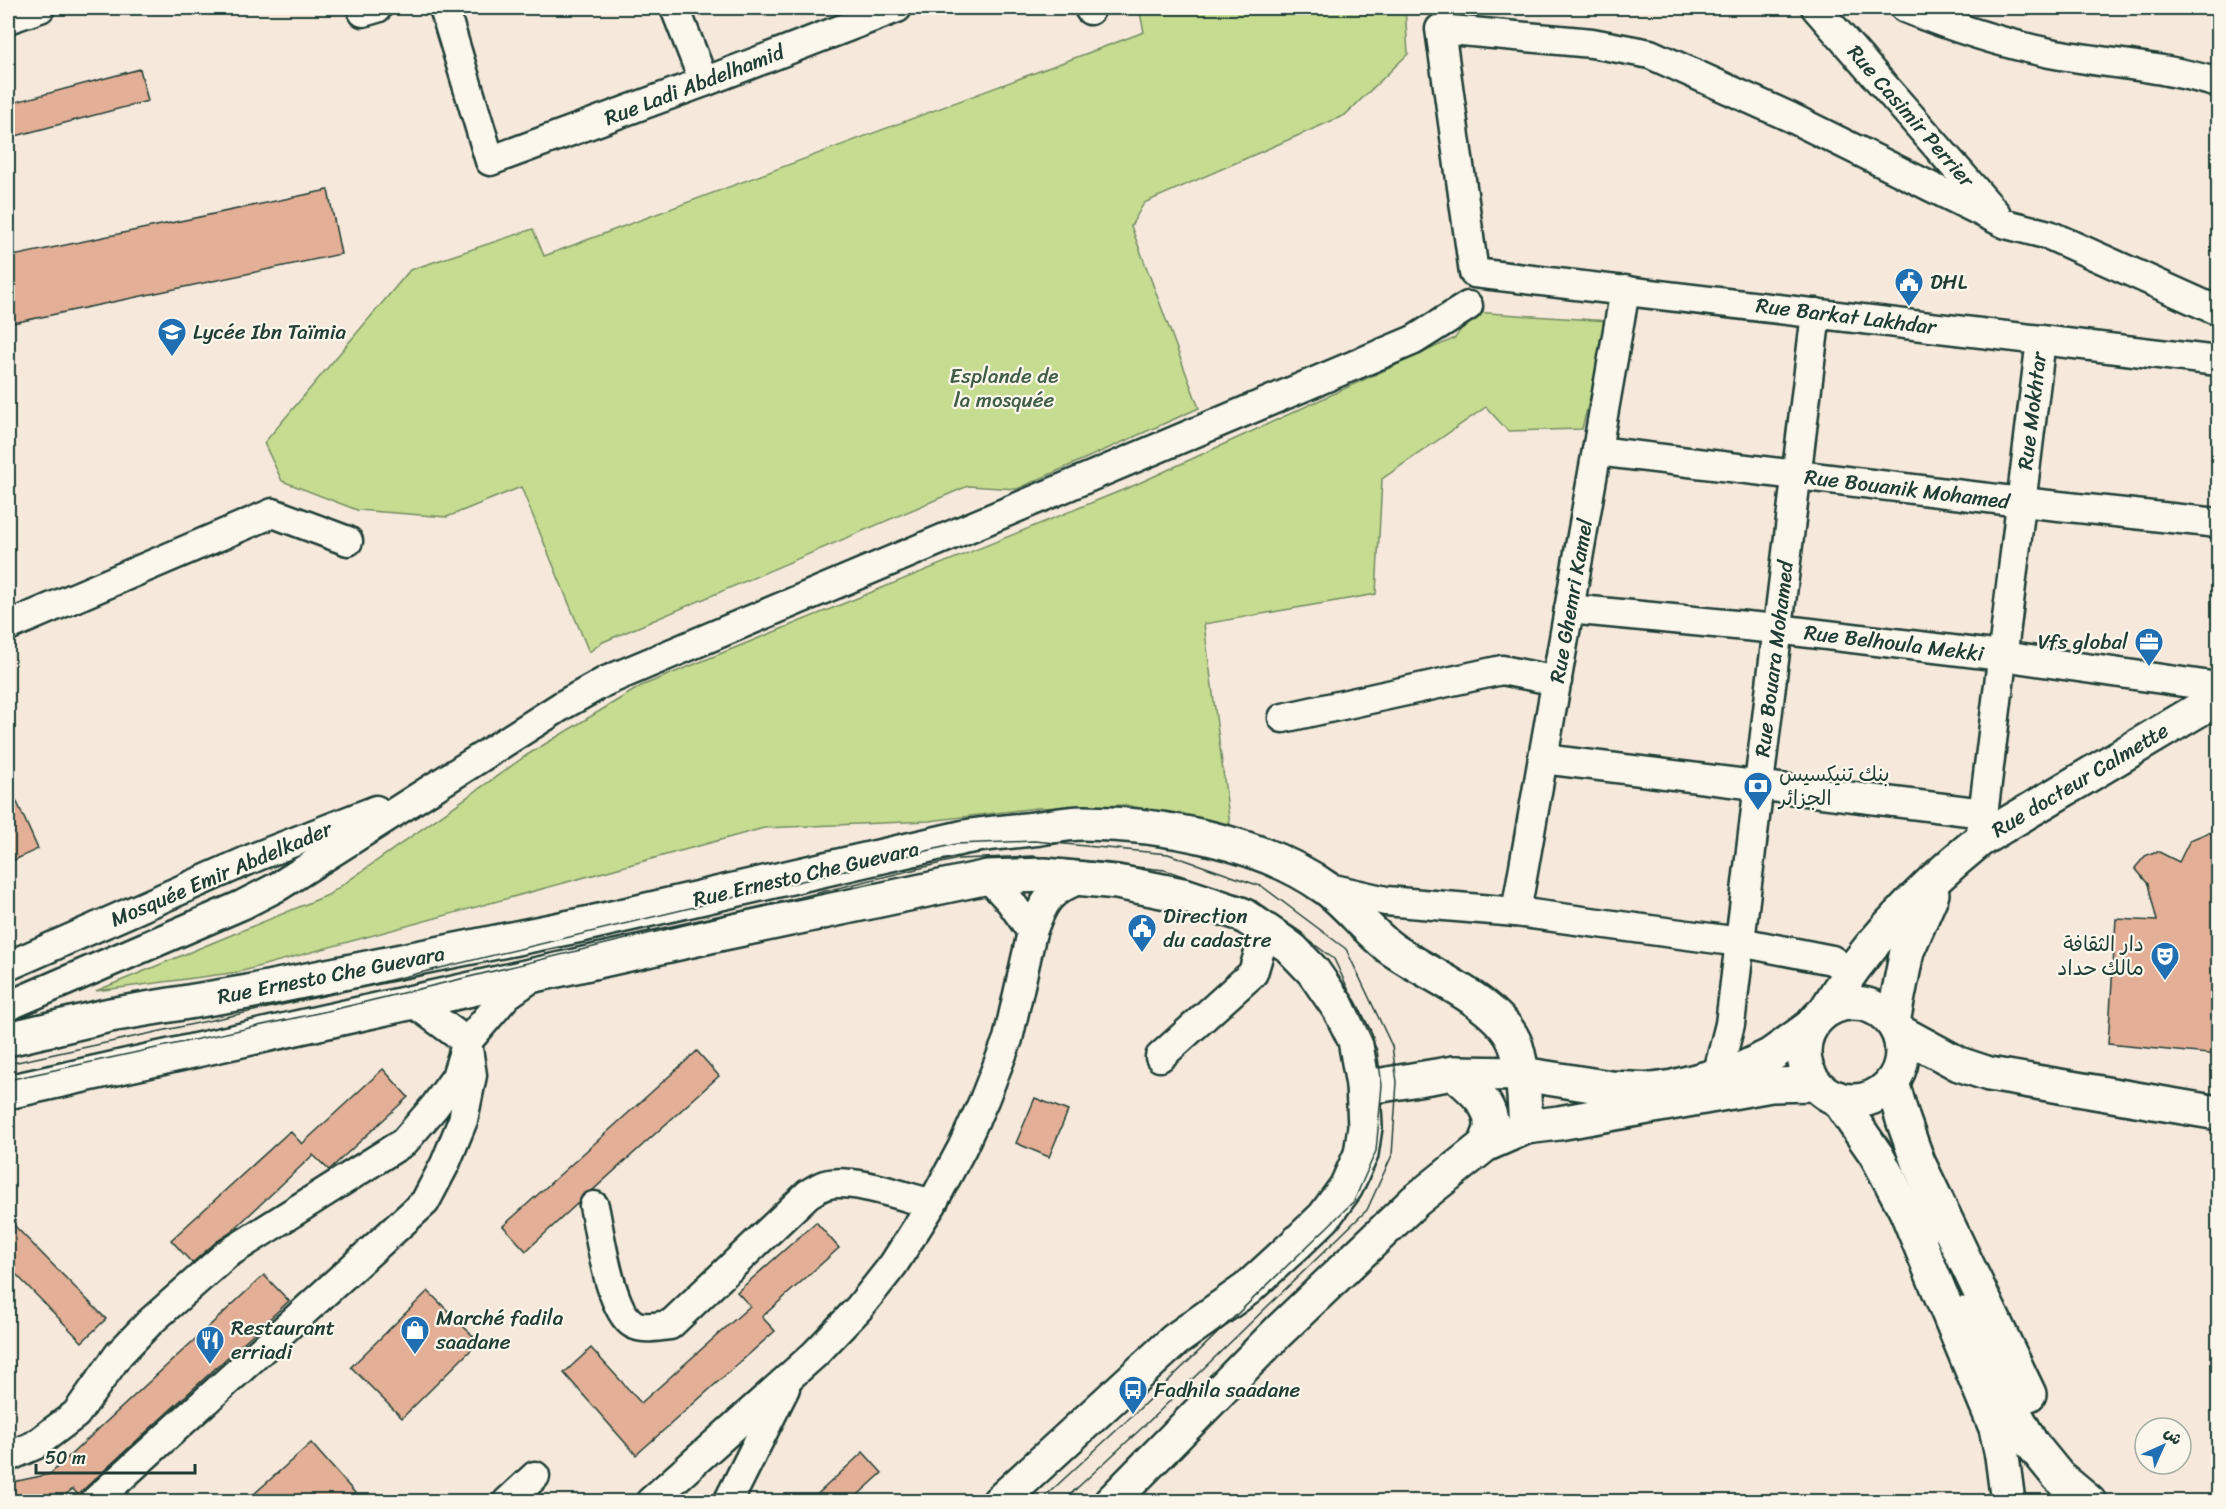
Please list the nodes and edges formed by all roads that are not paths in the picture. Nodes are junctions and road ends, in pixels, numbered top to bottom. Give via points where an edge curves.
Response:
1 (40, 8) edge
2 (444, 8) edge
3 (675, 8) edge
4 (897, 8) edge
5 (1816, 8) edge
6 (1905, 8) edge
7 (8, 19) edge
8 (704, 82) junction
9 (2218, 83) edge
10 (2006, 224) junction
11 (1625, 290) junction
12 (1468, 306) dead end
13 (2218, 311) edge
14 (1816, 313) junction
15 (2041, 340) junction
16 (2218, 361) edge
17 (1597, 451) junction
18 (1796, 476) junction
19 (2021, 502) junction
20 (2218, 523) edge
21 (348, 541) dead end
22 (1569, 609) junction
23 (8, 626) edge
24 (1778, 629) junction
25 (2002, 657) junction
26 (1557, 681) junction
27 (2218, 687) edge
28 (2218, 698) edge
29 (1282, 718) dead end
30 (1543, 759) junction
31 (1759, 785) junction
32 (437, 787) junction
33 (1982, 826) junction
34 (1945, 868) junction
35 (988, 877) junction
36 (1083, 878) junction
37 (1325, 887) junction
38 (1516, 912) junction
39 (1266, 929) junction
40 (1032, 932) junction
41 (1740, 942) junction
42 (8, 966) edge
43 (1851, 973) junction
44 (535, 975) junction
45 (414, 1003) junction
46 (8, 1006) edge
47 (1818, 1018) junction
48 (1895, 1026) junction
49 (8, 1039) edge
50 (467, 1042) junction
51 (1160, 1057) dead end
52 (1454, 1073) junction
53 (1522, 1074) junction
54 (1717, 1076) junction
55 (1892, 1082) junction
56 (1363, 1085) junction
57 (1826, 1091) junction
58 (8, 1092) edge
59 (2218, 1113) edge
60 (1526, 1127) junction
61 (1485, 1145) junction
62 (932, 1204) junction
63 (594, 1206) dead end
64 (1907, 1214) junction
65 (792, 1374) junction
66 (8, 1457) edge
67 (535, 1476) dead end
68 (2089, 1501) edge
69 (94, 1502) edge
70 (507, 1502) edge
71 (650, 1502) edge
72 (728, 1502) edge
73 (999, 1502) edge
74 (1111, 1502) edge
75 (2008, 1502) edge

1 - 7 street
2 - 8 street, Rue Ladi Abdelhamid via 490,161
3 - 8 street
4 - 8 street, Rue Ladi Abdelhamid
5 - 10 street, Rue Casimir Perrier
6 - 9 street via 2040,50 2146,66
10 - 11 street, Rue Barkat Lakhdar via 1790,117 1650,54 1592,43 1440,30 1474,273
10 - 13 street via 2049,235
11 - 14 street, Rue Barkat Lakhdar
11 - 17 street, Rue Ghemri Kamel
12 - 32 street via 1414,340 606,681
14 - 15 street, Rue Barkat Lakhdar
14 - 18 street, Rue Bouara Mohamed
15 - 16 street, Rue Barkat Lakhdar
15 - 19 street, Rue Mokhtar
17 - 18 street, Rue Bouanik Mohamed
17 - 22 street, Rue Ghemri Kamel
18 - 19 street, Rue Bouanik Mohamed
18 - 24 street, Rue Bouara Mohamed
19 - 20 street, Rue Bouanik Mohamed
19 - 25 street, Rue Mokhtar
21 - 23 street via 273,513
22 - 24 street, Rue Belhoula Mekki
22 - 26 street, Rue Ghemri Kamel
24 - 25 street, Rue Belhoula Mekki
24 - 31 street, Rue Bouara Mohamed
25 - 27 street, Rue Belhoula Mekki
25 - 33 street, Rue Mokhtar
26 - 29 street via 1502,670
26 - 30 street, Rue Ghemri Kamel
28 - 33 main road, Rue docteur Calmette
30 - 31 street
30 - 38 street, Rue Ghemri Kamel
31 - 33 street
31 - 41 street, Rue Bouara Mohamed
32 - 42 street, Mosquée Emir Abdelkader via 258,856
32 - 46 street via 242,905
33 - 34 main road, Rue docteur Calmette
34 - 43 main road, Rue docteur Calmette via 1887,928
34 - 48 main road, Rue docteur Calmette via 1907,951
35 - 36 main road, Rue Ernesto Che Guevara
35 - 40 street
35 - 44 main road, Rue Ernesto Che Guevara
36 - 39 main road, Rue Ernesto Che Guevara via 1187,896 1241,914
36 - 40 street via 1064,885 1045,902
37 - 38 street via 1386,901
37 - 49 main road, Rue Ernesto Che Guevara via 1284,863 1202,837 1081,823 1000,831 586,924 248,992 110,1015
37 - 53 main road, Rue Ernesto Che Guevara via 1388,946 1493,1013 1515,1044
38 - 41 street
39 - 51 street via 1253,973
39 - 56 main road, Rue Ernesto Che Guevara via 1313,971 1340,1010 1355,1040
40 - 62 street via 1008,1039 962,1148
41 - 43 street via 1832,960
41 - 54 street, Rue Bouara Mohamed via 1730,1024
43 - 47 main road, Rue docteur Calmette
44 - 45 main road, Rue Ernesto Che Guevara
44 - 50 street via 507,995
45 - 50 street
45 - 58 main road, Rue Ernesto Che Guevara
47 - 48 main road via 1839,1004 1854,1002 1882,1012
47 - 54 main road via 1758,1062
47 - 57 main road via 1805,1036 1803,1053 1806,1069
48 - 55 main road via 1903,1054
48 - 59 main road via 1959,1064 1989,1074
50 - 66 street via 456,1077 404,1142 226,1254 119,1354 76,1414 35,1445
50 - 69 street via 472,1075 463,1120 425,1202
52 - 53 main road
52 - 56 main road
52 - 61 main road via 1487,1107 1491,1126
53 - 54 main road via 1611,1088 1652,1090
53 - 60 main road, Rue Ernesto Che Guevara
55 - 57 main road via 1877,1095 1861,1101
55 - 68 main road via 1918,1162 2037,1412
56 - 73 main road, Rue Ernesto Che Guevara via 1365,1127 1361,1154 1346,1187 1324,1216 1247,1289 1175,1340
57 - 60 main road via 1793,1083 1772,1085
57 - 64 main road via 1877,1156
60 - 61 main road
61 - 74 main road via 1415,1201 1287,1323
62 - 63 street via 856,1184 825,1185 808,1194 670,1325 652,1327 634,1325 621,1312
62 - 65 street via 893,1265 859,1308
64 - 68 main road via 2031,1443 2058,1476
64 - 75 main road via 1996,1428
65 - 71 street
65 - 72 street
67 - 70 street

